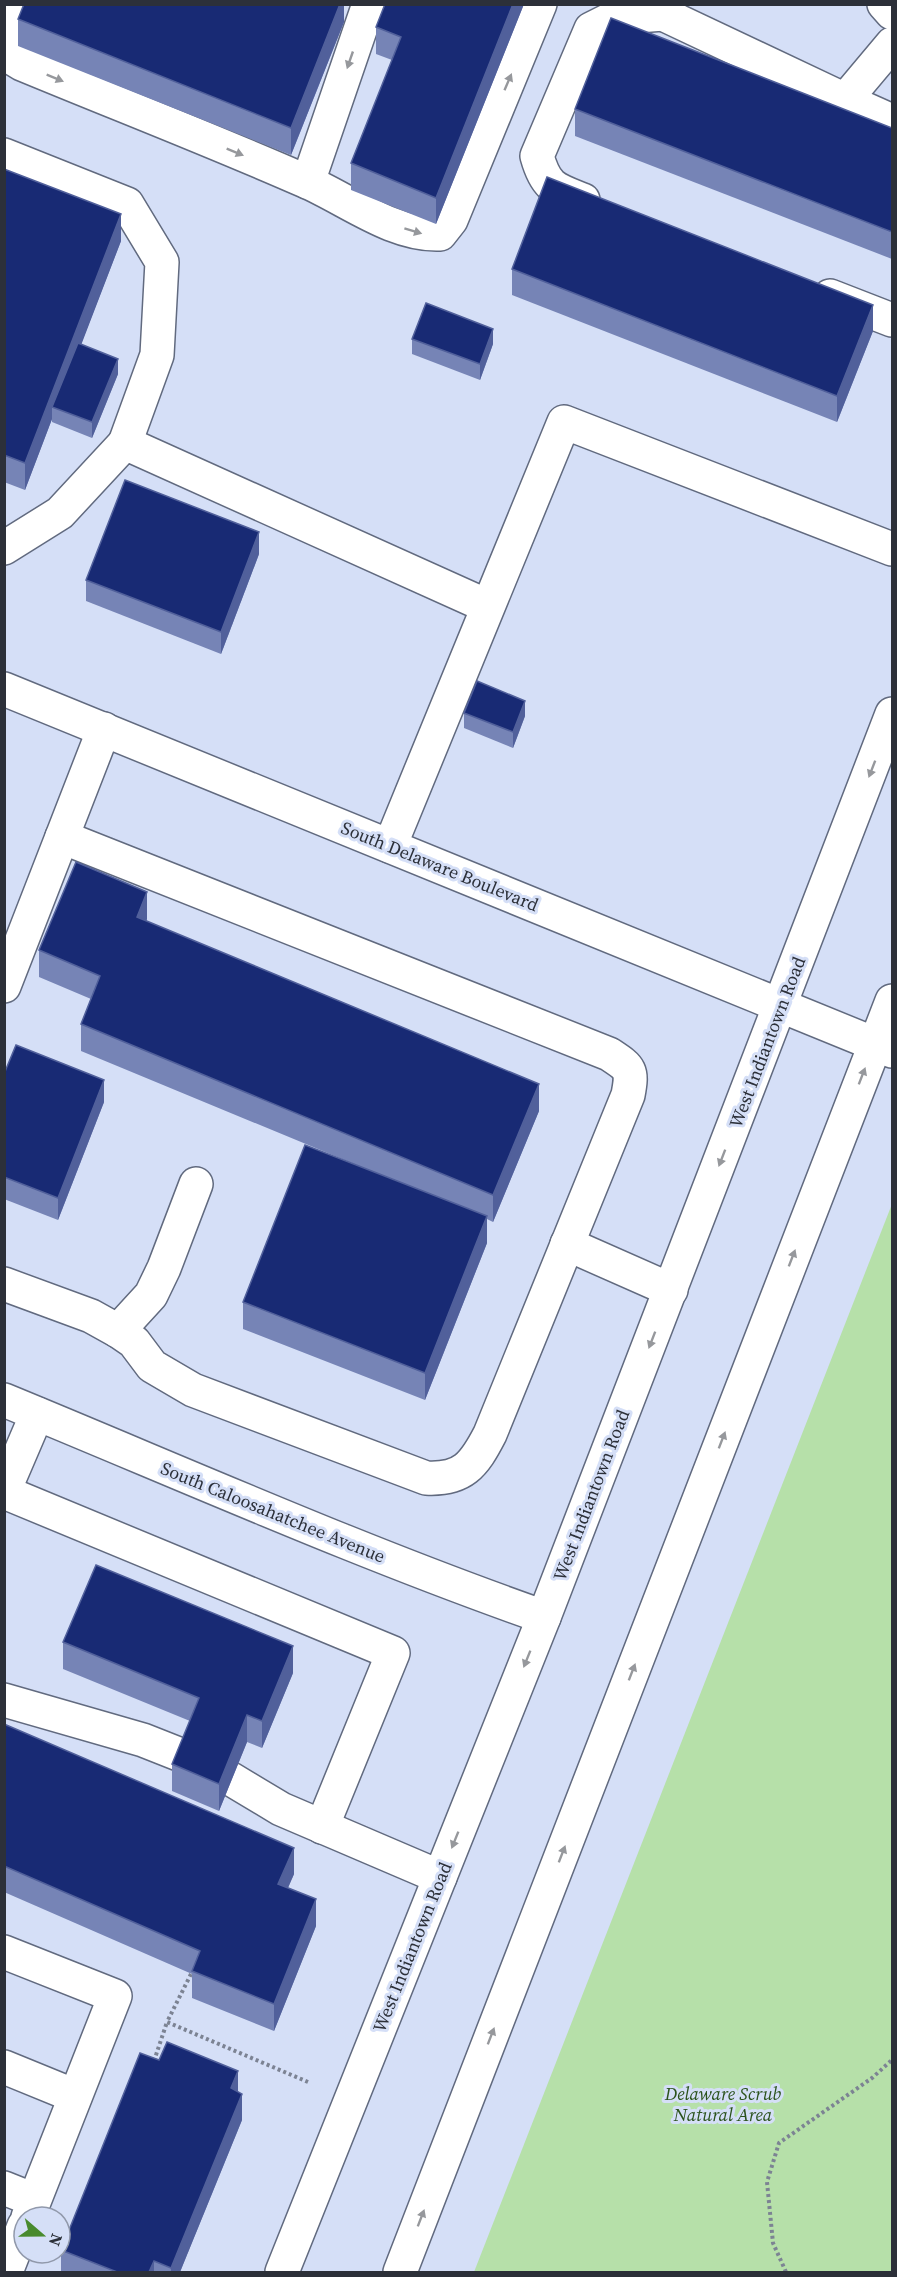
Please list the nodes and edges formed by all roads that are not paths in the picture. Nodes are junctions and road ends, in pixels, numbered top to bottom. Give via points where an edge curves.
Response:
1 (15, 4) edge
2 (369, 4) edge
3 (540, 4) edge
4 (884, 4) edge
5 (666, 9) edge
6 (892, 13) edge
7 (4, 34) edge
8 (892, 44) edge
9 (4, 50) edge
10 (845, 100) junction
11 (892, 121) edge
12 (4, 155) edge
13 (308, 182) junction
14 (609, 210) edge
15 (805, 286) edge
16 (892, 320) edge
17 (125, 443) junction
18 (10, 538) edge
19 (892, 549) edge
20 (487, 606) junction
21 (4, 689) edge
22 (892, 714) edge
23 (104, 729) junction
24 (62, 837) junction
25 (390, 846) junction
26 (4, 986) edge
27 (892, 1001) edge
28 (782, 1006) junction
29 (884, 1048) edge
30 (196, 1184) dead end
31 (567, 1244) junction
32 (4, 1284) edge
33 (671, 1290) junction
34 (118, 1331) junction
35 (4, 1400) edge
36 (37, 1414) junction
37 (4, 1491) edge
38 (544, 1617) junction
39 (4, 1700) edge
40 (186, 1757) edge
41 (231, 1779) edge
42 (322, 1827) junction
43 (440, 1877) junction
44 (4, 1952) edge
45 (4, 2067) edge
46 (75, 2096) junction
47 (4, 2188) edge
48 (20, 2205) edge
49 (33, 2205) edge
50 (12, 2257) edge
51 (6, 2272) edge
52 (282, 2272) edge
53 (400, 2272) edge

1 - 7 main road
2 -> 13 main road
13 -> 3 main road via 397,227 424,235 440,234 451,220
4 - 6 main road
5 - 10 main road
5 - 14 main road via 613,18 591,29 537,156 542,175 555,189
8 - 10 main road
9 -> 13 main road via 22,64
10 - 11 main road
12 - 17 main road via 127,204 162,262 157,355
15 - 16 main road
17 - 18 main road via 60,513
17 - 20 main road
19 - 20 main road via 564,422
20 - 25 main road
21 - 23 main road, South Delaware Boulevard
22 -> 28 main road, West Indiantown Road
23 - 24 main road
23 - 25 main road, South Delaware Boulevard
24 - 26 main road
24 - 31 main road via 609,1054 628,1067 632,1076 628,1095
25 - 28 main road, South Delaware Boulevard
27 - 29 main road
28 - 29 main road, South Delaware Boulevard
28 -> 33 main road, West Indiantown Road
53 -> 29 main road
30 - 34 main road via 151,1295
31 - 33 main road
31 - 34 main road via 476,1460 459,1474 442,1479 426,1478 193,1390 152,1366 134,1342
32 - 34 main road via 91,1316
33 -> 38 main road, West Indiantown Road
35 - 36 main road, South Caloosahatchee Avenue
36 - 37 main road
36 - 38 main road, South Caloosahatchee Avenue via 287,1519
37 - 42 main road via 393,1653
38 -> 43 main road, West Indiantown Road
39 - 40 main road via 143,1740
41 - 42 main road via 281,1809
42 - 43 main road
43 - 52 main road, West Indiantown Road
44 - 46 main road via 114,1996
45 - 46 main road
46 - 49 main road
47 - 48 main road
50 - 51 main road

